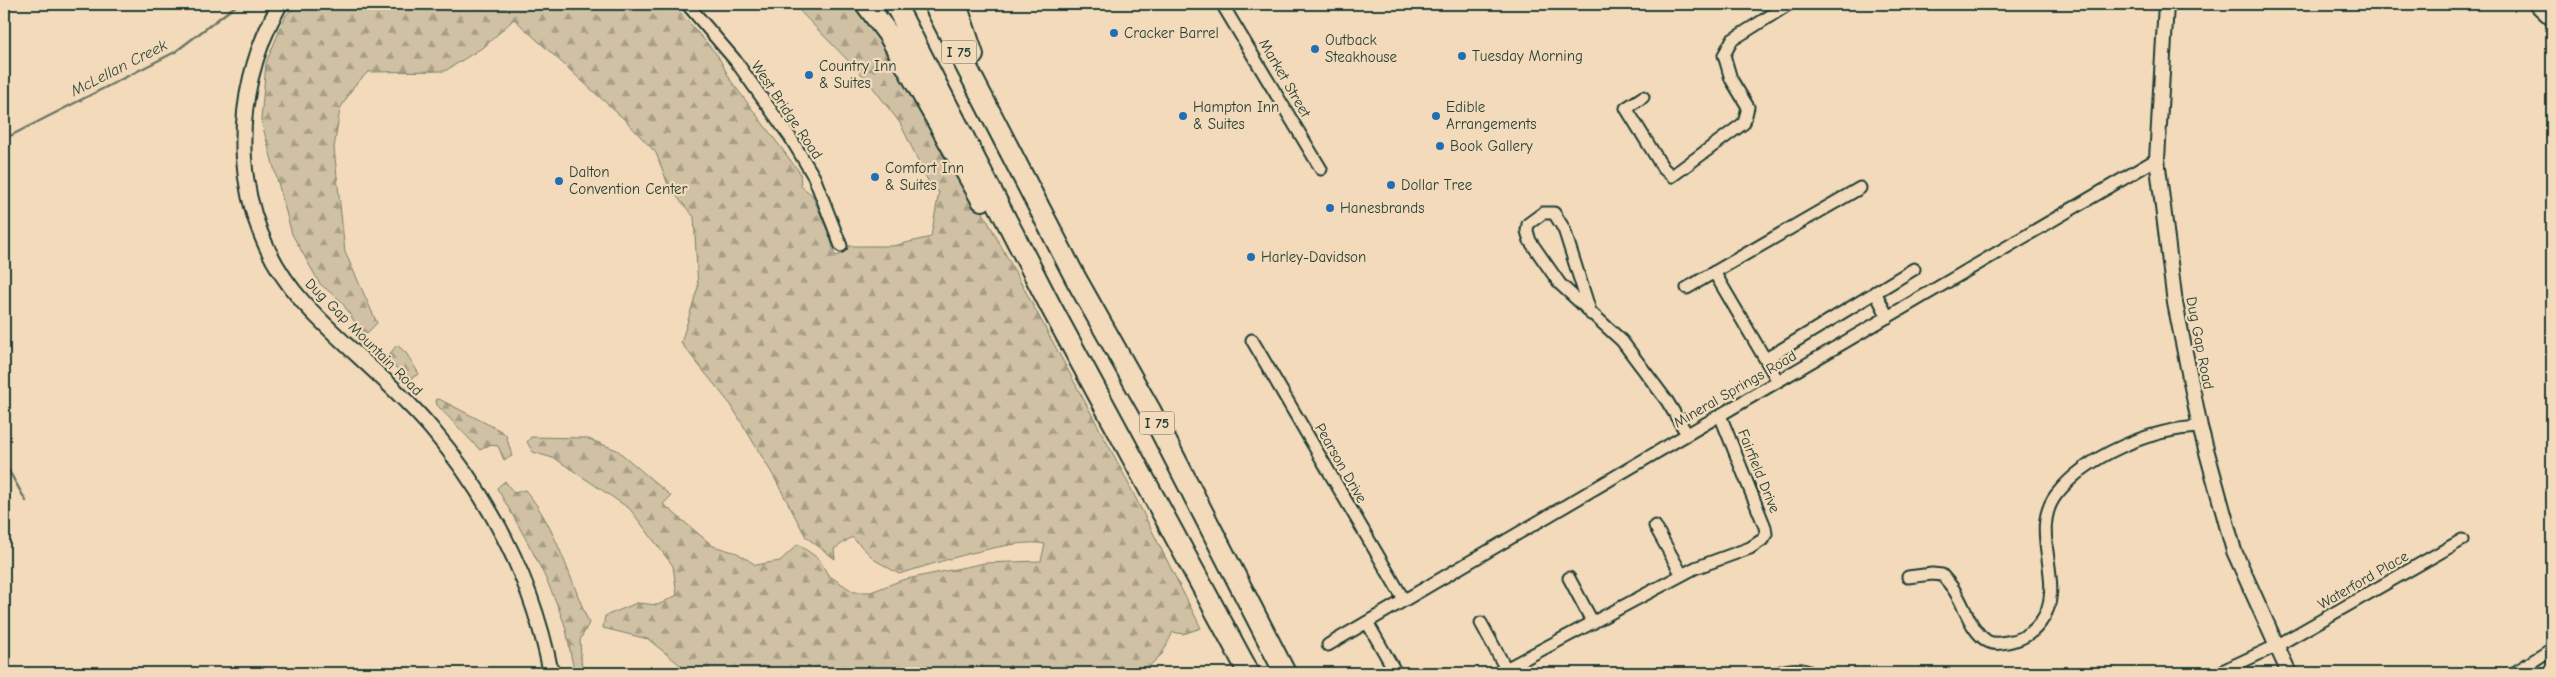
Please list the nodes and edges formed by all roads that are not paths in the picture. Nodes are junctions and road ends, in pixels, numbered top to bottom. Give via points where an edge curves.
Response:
1 (280, 4) edge
2 (687, 4) edge
3 (866, 4) edge
4 (895, 4) edge
5 (934, 4) edge
6 (956, 4) edge
7 (1222, 4) edge
8 (1789, 4) edge
9 (2166, 4) edge
10 (2534, 4) edge
11 (2552, 22) edge
12 (1643, 96) dead end
13 (984, 101) junction
14 (2157, 159) junction
15 (1321, 169) dead end
16 (1860, 188) dead end
17 (841, 246) dead end
18 (1914, 269) dead end
19 (1714, 272) junction
20 (1687, 288) dead end
21 (1875, 292) junction
22 (1051, 307) junction
23 (1590, 314) junction
24 (1888, 317) junction
25 (1252, 340) dead end
26 (1766, 359) junction
27 (1778, 381) junction
28 (1720, 415) junction
29 (2200, 427) junction
30 (1687, 434) junction
31 (1655, 526) dead end
32 (2462, 540) dead end
33 (1682, 574) junction
34 (1908, 577) dead end
35 (1570, 578) dead end
36 (1404, 600) junction
37 (1367, 622) junction
38 (1481, 623) dead end
39 (1593, 623) junction
40 (1328, 645) dead end
41 (2278, 645) junction
42 (2552, 649) edge
43 (1502, 671) edge
44 (551, 673) edge
45 (1250, 673) edge
46 (1286, 673) edge
47 (1396, 673) edge
48 (1778, 673) edge
49 (1811, 673) edge
50 (2218, 673) edge
51 (2289, 673) edge
52 (2514, 673) edge

1 - 44 street, Dug Gap Mountain Road via 254,64 244,112 243,167 256,221 277,265 303,302 430,426 475,486 506,538 520,571 540,626
2 - 17 street, West Bridge Road via 729,52 790,136 814,177
3 - 22 highway via 889,35 988,210
4 - 22 highway, I 75
5 - 13 highway, I 75
6 - 13 highway via 978,69
7 - 15 street, Market Street
8 - 12 street via 1732,40 1724,55 1731,79 1748,107 1744,123 1672,176 1663,168 1626,108
9 - 14 street, Dug Gap Road
10 - 11 street
13 - 46 highway, I 75
14 - 24 street, Mineral Springs Road
14 - 29 street, Dug Gap Road via 2175,303
16 - 19 street
18 - 21 street
19 - 20 street
19 - 26 street
21 - 24 street
21 - 26 street
22 - 45 highway, I 75
23 - 23 street via 1560,284 1530,241 1526,231 1528,224 1543,213 1554,214 1562,224
23 - 30 street via 1622,341 1667,401
24 - 27 street, Mineral Springs Road
25 - 36 street, Pearson Drive
26 - 27 street
27 - 28 street, Mineral Springs Road
28 - 30 street, Mineral Springs Road
28 - 33 street, Fairfield Drive via 1766,534 1750,548
29 - 34 street via 2178,428 2144,436 2124,445 2073,478 2055,496 2046,517 2051,604 2036,629 2023,638 2001,644 1988,642 1976,631 1955,590 1942,575
29 - 41 street, Dug Gap Road via 2234,551
30 - 36 street, Mineral Springs Road
31 - 33 street
32 - 41 street, Waterford Place
33 - 39 street, Fairfield Drive
35 - 39 street
36 - 37 street, Mineral Springs Road
37 - 40 street, Mineral Springs Road
37 - 47 street
38 - 43 street, Fairfield Drive
39 - 43 street, Fairfield Drive
41 - 50 street, Waterford Place
41 - 51 street, Dug Gap Road
42 - 52 street
48 - 49 street via 1789,669

